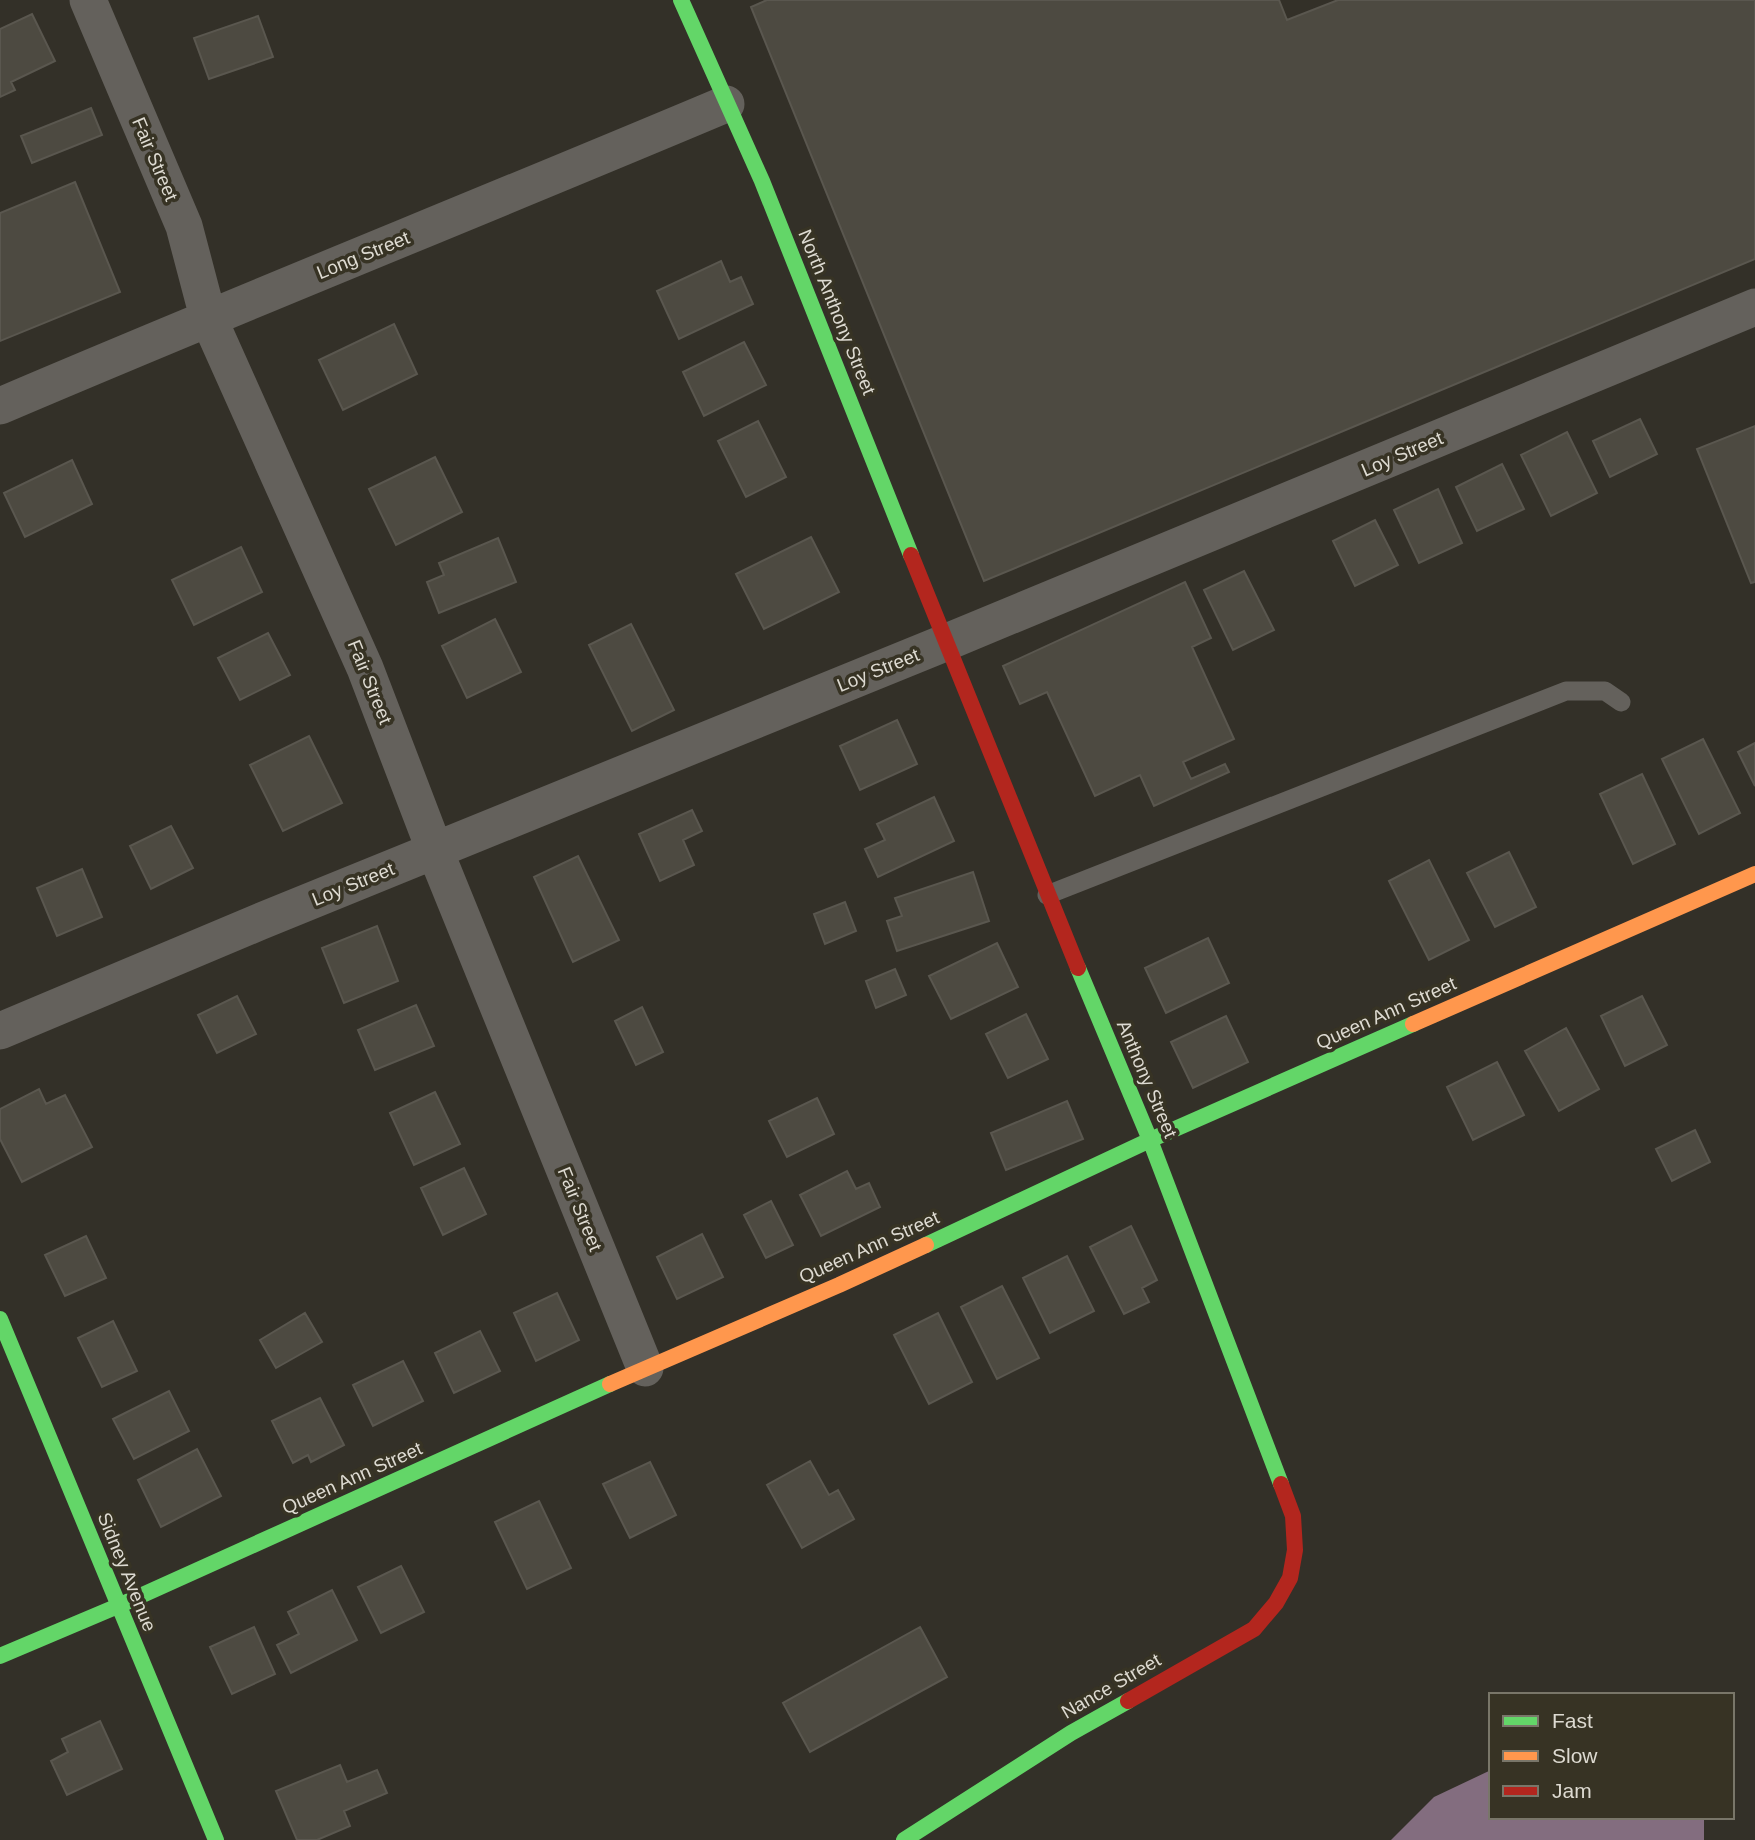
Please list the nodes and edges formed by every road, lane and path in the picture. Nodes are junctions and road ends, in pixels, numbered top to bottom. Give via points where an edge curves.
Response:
1 (88, 0) edge
2 (681, 0) edge
3 (726, 104) junction
4 (1755, 307) edge
5 (208, 317) junction
6 (0, 406) edge
7 (947, 642) junction
8 (1621, 702) dead end
9 (435, 851) junction
10 (1755, 874) edge
11 (1047, 895) junction
12 (0, 1031) edge
13 (1150, 1140) junction
14 (0, 1319) edge
15 (645, 1368) junction
16 (1296, 1537) joint
17 (118, 1606) junction
18 (0, 1656) edge
19 (216, 1840) edge
20 (904, 1840) edge

1 - 5 street, Fair Street via 184,226
2 - 3 street, North Anthony Street
3 - 5 street, Long Street
3 - 7 street, North Anthony Street via 762,181
4 - 7 street, Loy Street
5 - 6 street, Long Street
5 - 9 street, Fair Street via 365,668
7 - 9 street, Loy Street
7 - 11 street, Anthony Street
8 - 11 lane via 1605,691 1566,691
9 - 12 street, Loy Street
9 - 15 street, Fair Street
10 - 13 street, Queen Ann Street
11 - 13 street, Anthony Street
13 - 15 street, Queen Ann Street via 839,1285
13 - 16 street, Anthony Street via 1293,1516
14 - 17 street, Sidney Avenue
15 - 17 street, Queen Ann Street
16 - 20 street, Nance Street via 1292,1573 1278,1604 1254,1629 1071,1733
17 - 18 street, Queen Ann Street
17 - 19 street, Sidney Avenue

